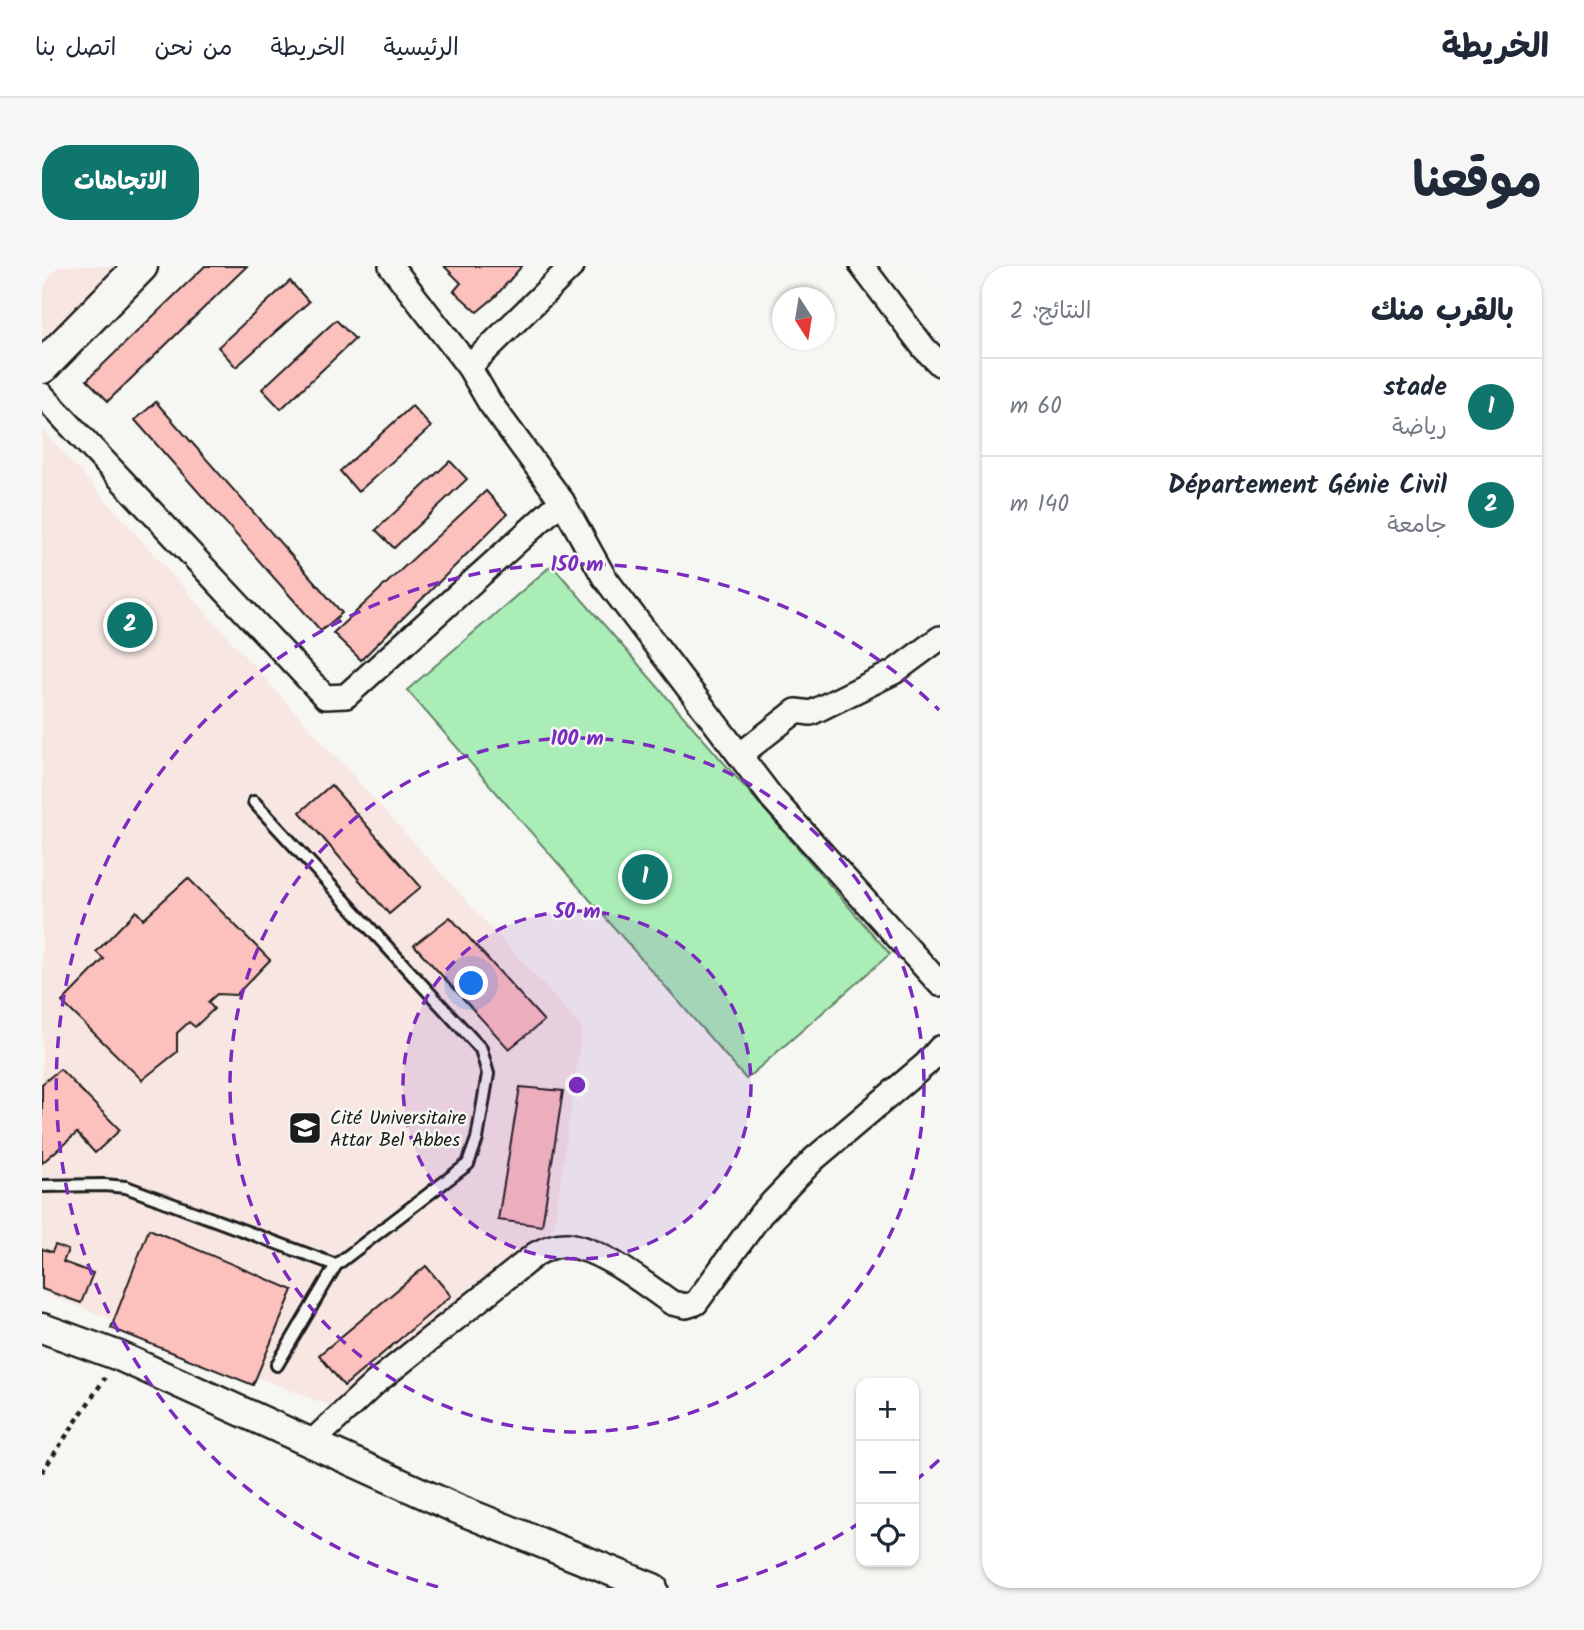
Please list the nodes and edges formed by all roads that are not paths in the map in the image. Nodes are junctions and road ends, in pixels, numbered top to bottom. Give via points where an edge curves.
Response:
1 (141, 266) edge
2 (390, 266) edge
3 (572, 266) edge
4 (862, 266) edge
5 (940, 364) edge
6 (469, 366) junction
7 (42, 367) edge
8 (42, 395) edge
9 (562, 501) junction
10 (940, 638) edge
11 (740, 755) junction
12 (254, 802) dead end
13 (940, 984) edge
14 (940, 1048) edge
15 (42, 1186) edge
16 (336, 1265) junction
17 (42, 1328) edge
18 (277, 1364) dead end
19 (312, 1442) junction
20 (653, 1588) edge

1 - 7 main road
2 - 6 street
3 - 6 street
4 - 5 street
6 - 9 street via 490,403
8 - 9 street via 325,697 346,696
9 - 11 street via 604,577
10 - 11 street via 894,672 810,713 796,711
11 - 13 street via 772,798
12 - 16 lane via 481,1049 488,1074 468,1164
14 - 19 street via 814,1159 761,1214 696,1303 672,1303 599,1255 565,1245 550,1247 375,1383
15 - 16 lane via 126,1187
16 - 18 lane
17 - 19 street via 119,1356
19 - 20 street via 455,1508

